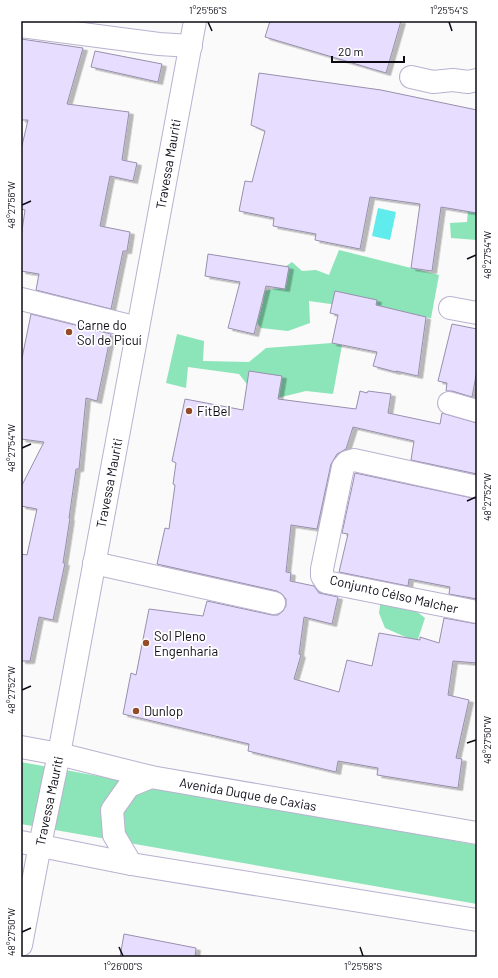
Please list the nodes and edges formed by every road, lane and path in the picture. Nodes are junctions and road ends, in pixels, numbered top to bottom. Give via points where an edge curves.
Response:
1 (195, 21) edge
2 (21, 26) edge
3 (190, 46) junction
4 (411, 77) dead end
5 (477, 80) edge
6 (21, 298) edge
7 (450, 308) dead end
8 (477, 313) edge
9 (138, 328) junction
10 (449, 403) dead end
11 (477, 411) edge
12 (477, 487) edge
13 (94, 563) junction
14 (274, 604) dead end
15 (477, 612) edge
16 (21, 746) edge
17 (60, 754) junction
18 (151, 777) junction
19 (477, 834) edge
20 (31, 843) edge
21 (131, 864) junction
22 (477, 920) edge
23 (21, 945) edge

1 - 3 main road, Travessa Mauriti
2 - 3 main road
3 - 9 main road, Travessa Mauriti
4 - 5 main road via 433,82
6 - 9 main road
7 - 8 main road
9 - 13 main road, Travessa Mauriti
10 - 11 main road
12 - 15 main road, Conjunto Célso Malcher via 354,460 347,462 343,467 322,569 322,576 326,582
13 - 14 main road
13 - 17 main road, Travessa Mauriti
16 - 17 main road, Avenida Duque de Caxias
17 - 18 main road, Avenida Duque de Caxias
17 - 20 main road, Travessa Mauriti
18 - 19 main road, Avenida Duque de Caxias
18 - 21 main road via 129,786 112,810 114,835
20 - 21 main road
20 - 23 main road, Travessa Mauriti
21 - 22 main road

